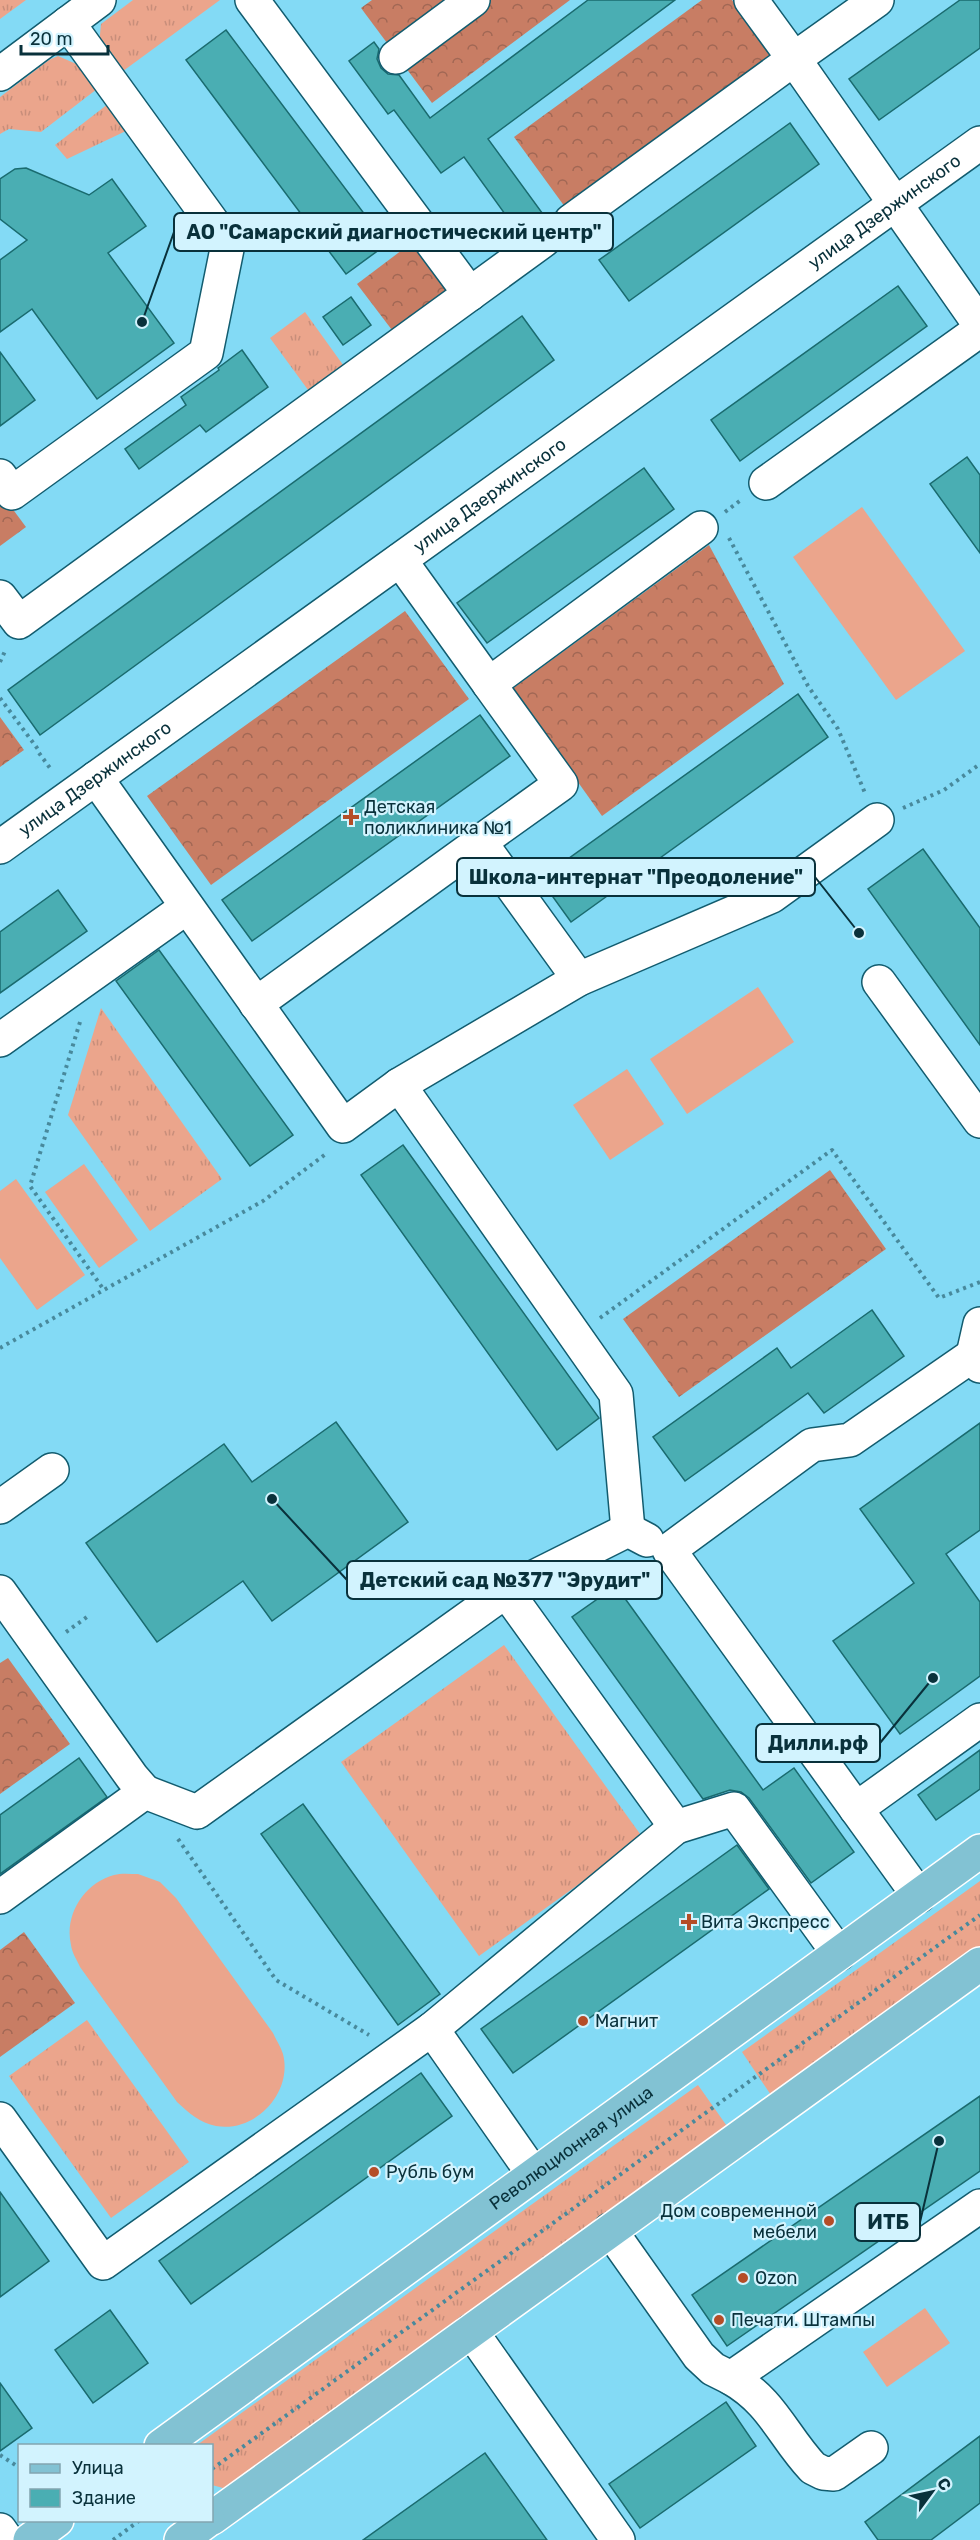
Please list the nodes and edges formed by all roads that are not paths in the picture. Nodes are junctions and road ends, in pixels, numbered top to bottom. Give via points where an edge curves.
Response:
1 (99, 0) edge
2 (252, 0) edge
3 (473, 0) edge
4 (751, 0) edge
5 (877, 0) edge
6 (68, 23) junction
7 (396, 57) dead end
8 (794, 59) junction
9 (0, 74) edge
10 (980, 143) edge
11 (895, 204) junction
12 (571, 221) dead end
13 (544, 240) dead end
14 (470, 294) junction
15 (980, 325) edge
16 (980, 330) edge
17 (0, 476) edge
18 (766, 483) road end
19 (710, 523) road end
20 (400, 560) junction
21 (0, 597) edge
22 (489, 684) junction
23 (96, 778) junction
24 (877, 820) road end
25 (480, 842) junction
26 (0, 847) edge
27 (187, 907) junction
28 (579, 979) junction
29 (879, 982) dead end
30 (256, 1004) junction
31 (0, 1040) edge
32 (399, 1085) junction
33 (980, 1121) edge
34 (980, 1324) edge
35 (976, 1360) edge
36 (52, 1470) dead end
37 (0, 1507) edge
38 (628, 1530) junction
39 (669, 1550) junction
40 (506, 1591) junction
41 (0, 1592) edge
42 (980, 1720) edge
43 (145, 1792) junction
44 (856, 1809) junction
45 (676, 1827) junction
46 (980, 1851) edge
47 (919, 1896) junction
48 (0, 1897) edge
49 (838, 1954) junction
50 (980, 1964) edge
51 (432, 2029) junction
52 (0, 2119) edge
53 (534, 2175) junction
54 (980, 2206) edge
55 (610, 2230) junction
56 (471, 2331) junction
57 (731, 2378) junction
58 (172, 2441) edge
59 (871, 2448) dead end
60 (217, 2511) edge
61 (54, 2522) edge
62 (203, 2522) edge
63 (0, 2530) edge
64 (7, 2540) edge
65 (30, 2540) edge
66 (181, 2540) edge
67 (618, 2540) edge

1 - 6 street
2 - 14 street
3 - 7 street
4 - 8 street
5 - 8 street
6 - 9 street
6 - 17 street via 228,244 206,352 12,493
8 - 11 street
8 - 12 street
10 - 11 street, улица Дзержинского
11 - 15 street
11 - 20 street, улица Дзержинского
13 - 14 street
14 - 21 street via 19,622
16 - 18 street
19 - 22 street
20 - 22 street
20 - 23 street, улица Дзержинского
22 - 25 street via 561,784
23 - 26 street, улица Дзержинского
23 - 27 street
24 - 28 street via 772,896
25 - 28 street
25 - 30 street
27 - 30 street
27 - 31 street
28 - 32 street
29 - 33 street
30 - 32 street via 343,1126
32 - 38 street via 616,1394
34 - 35 street
35 - 39 street via 850,1440 812,1445
36 - 37 street
38 - 39 street
38 - 40 street
39 - 44 street
40 - 43 street via 197,1812
40 - 45 street
41 - 43 street
42 - 44 street
43 - 48 street
44 - 47 street
45 - 49 street via 734,1809
45 - 51 street
46 - 47 main road, Революционная улица
47 - 49 main road, Революционная улица
49 - 53 main road, Революционная улица
50 - 55 main road
51 - 52 street via 103,2263
51 - 53 street
53 - 58 main road, Революционная улица
54 - 57 street
55 - 56 main road
55 - 57 street via 699,2356
56 - 60 main road
56 - 67 street
57 - 59 street via 768,2407 813,2468 834,2474
61 - 65 main road
62 - 66 main road
63 - 64 street

